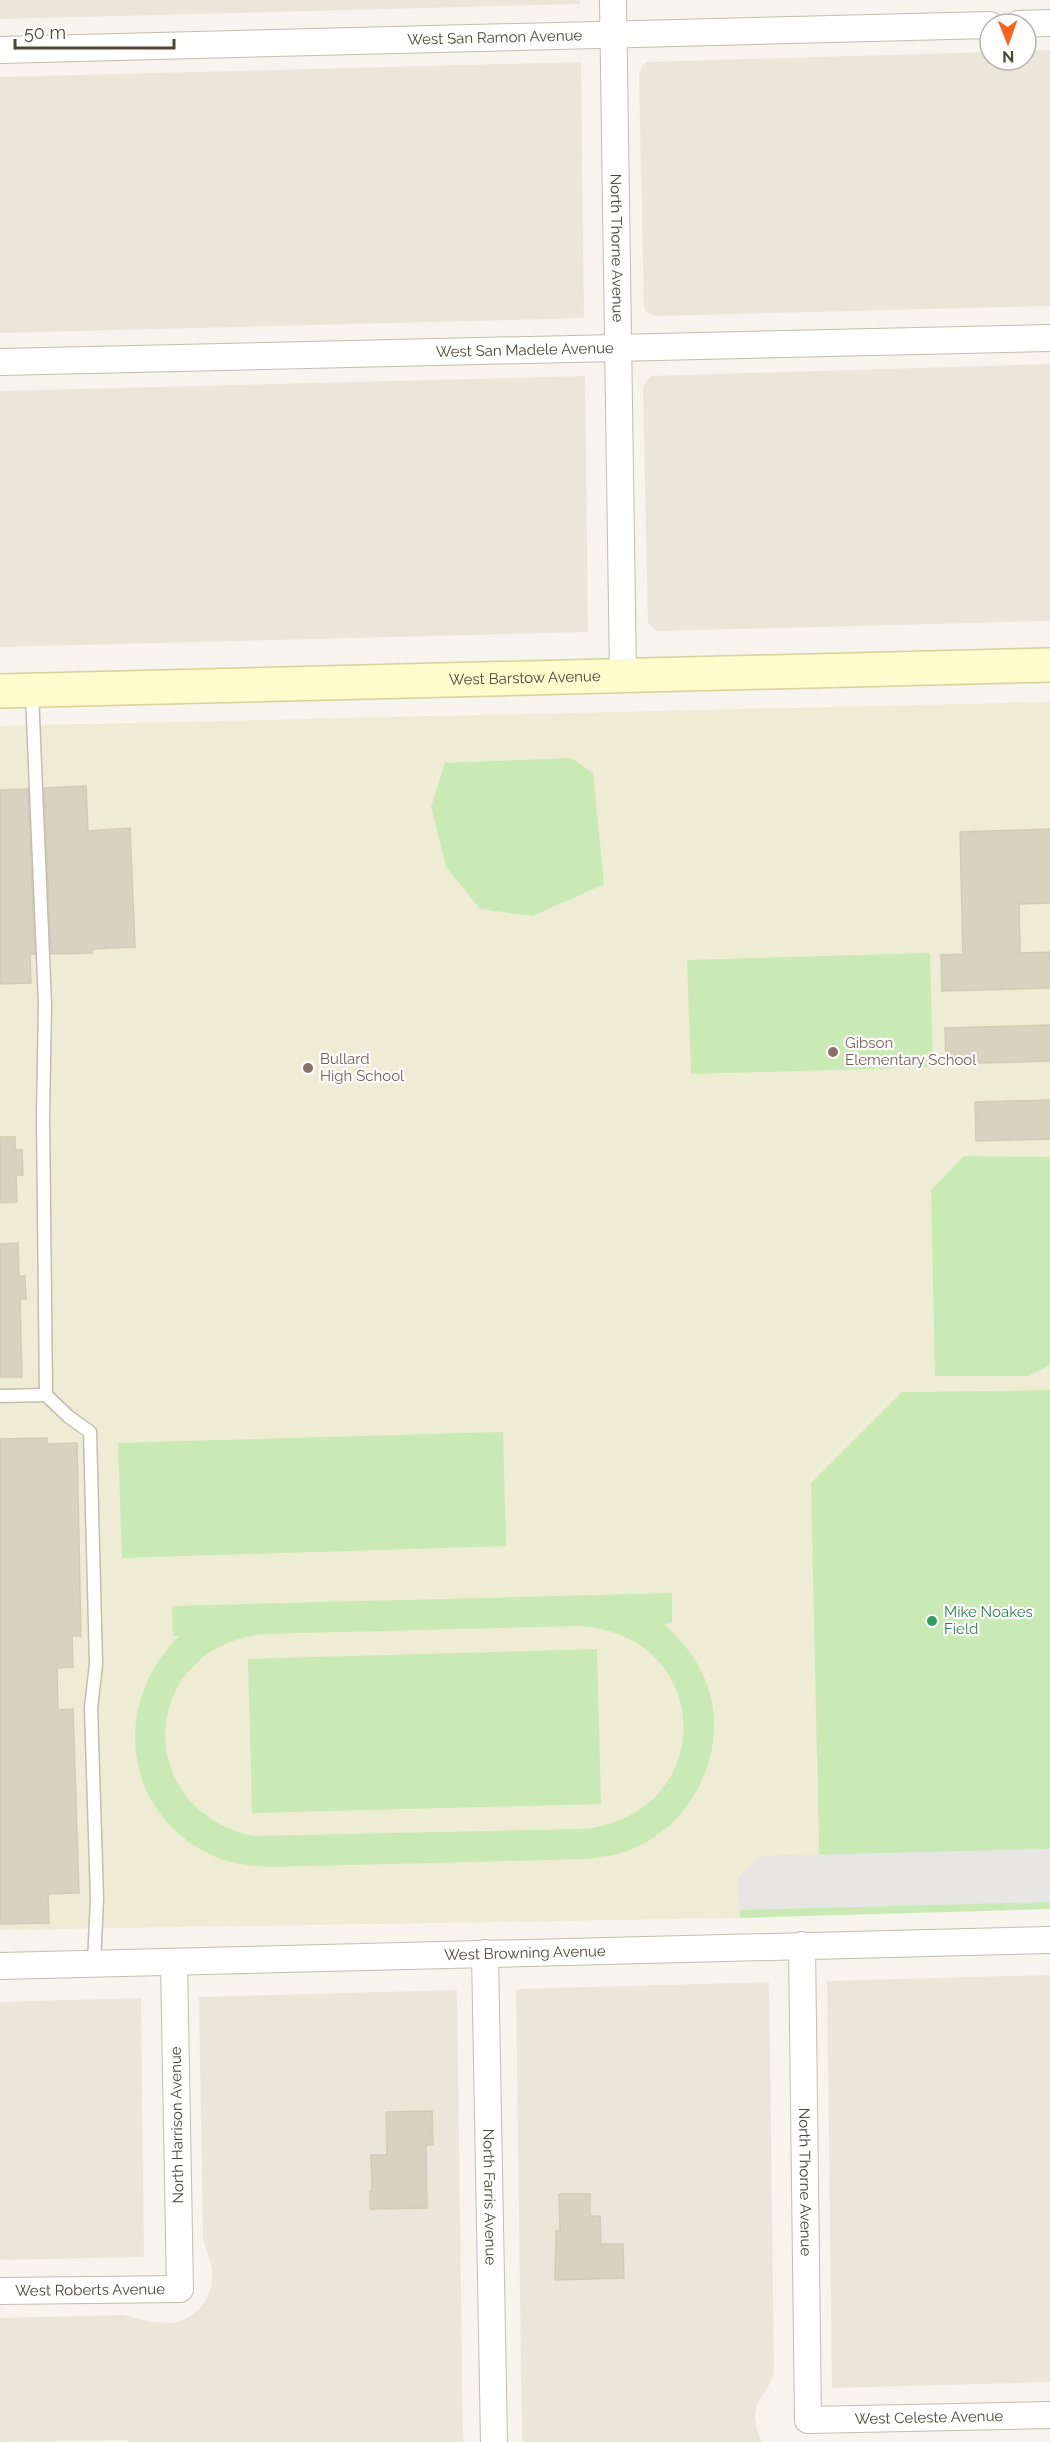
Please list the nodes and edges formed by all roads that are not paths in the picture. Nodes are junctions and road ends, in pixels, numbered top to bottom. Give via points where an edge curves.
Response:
1 (613, 0) edge
2 (978, 25) edge
3 (614, 35) junction
4 (0, 50) edge
5 (1050, 338) edge
6 (619, 347) junction
7 (0, 362) edge
8 (1050, 665) edge
9 (623, 675) junction
10 (0, 690) edge
11 (32, 690) junction
12 (0, 1395) edge
13 (46, 1395) junction
14 (1050, 1940) edge
15 (802, 1945) junction
16 (485, 1953) junction
17 (174, 1962) junction
18 (94, 1964) junction
19 (0, 1966) edge
20 (180, 2289) joint
21 (0, 2291) edge
22 (1050, 2415) edge
23 (808, 2420) joint
24 (494, 2442) edge

1 - 3 street, North Thorne Avenue
2 - 3 street, West San Ramon Avenue
3 - 4 street, West San Ramon Avenue
3 - 6 street, North Thorne Avenue
5 - 6 street, West San Madele Avenue
6 - 7 street, West San Madele Avenue
6 - 9 street, North Thorne Avenue
8 - 9 street, West Barstow Avenue
9 - 11 street, West Barstow Avenue
10 - 11 street, West Barstow Avenue
11 - 13 lane via 45,1004
12 - 13 lane
13 - 18 lane via 90,1432 96,1664 91,1708 97,1898
14 - 15 street, West Browning Avenue
15 - 16 street, West Browning Avenue
15 - 23 street, North Thorne Avenue
16 - 17 street, West Browning Avenue
16 - 24 street, North Farris Avenue
17 - 18 street, West Browning Avenue
17 - 20 street, North Harrison Avenue
18 - 19 street, West Browning Avenue
20 - 21 street, West Roberts Avenue
22 - 23 street, West Celeste Avenue

